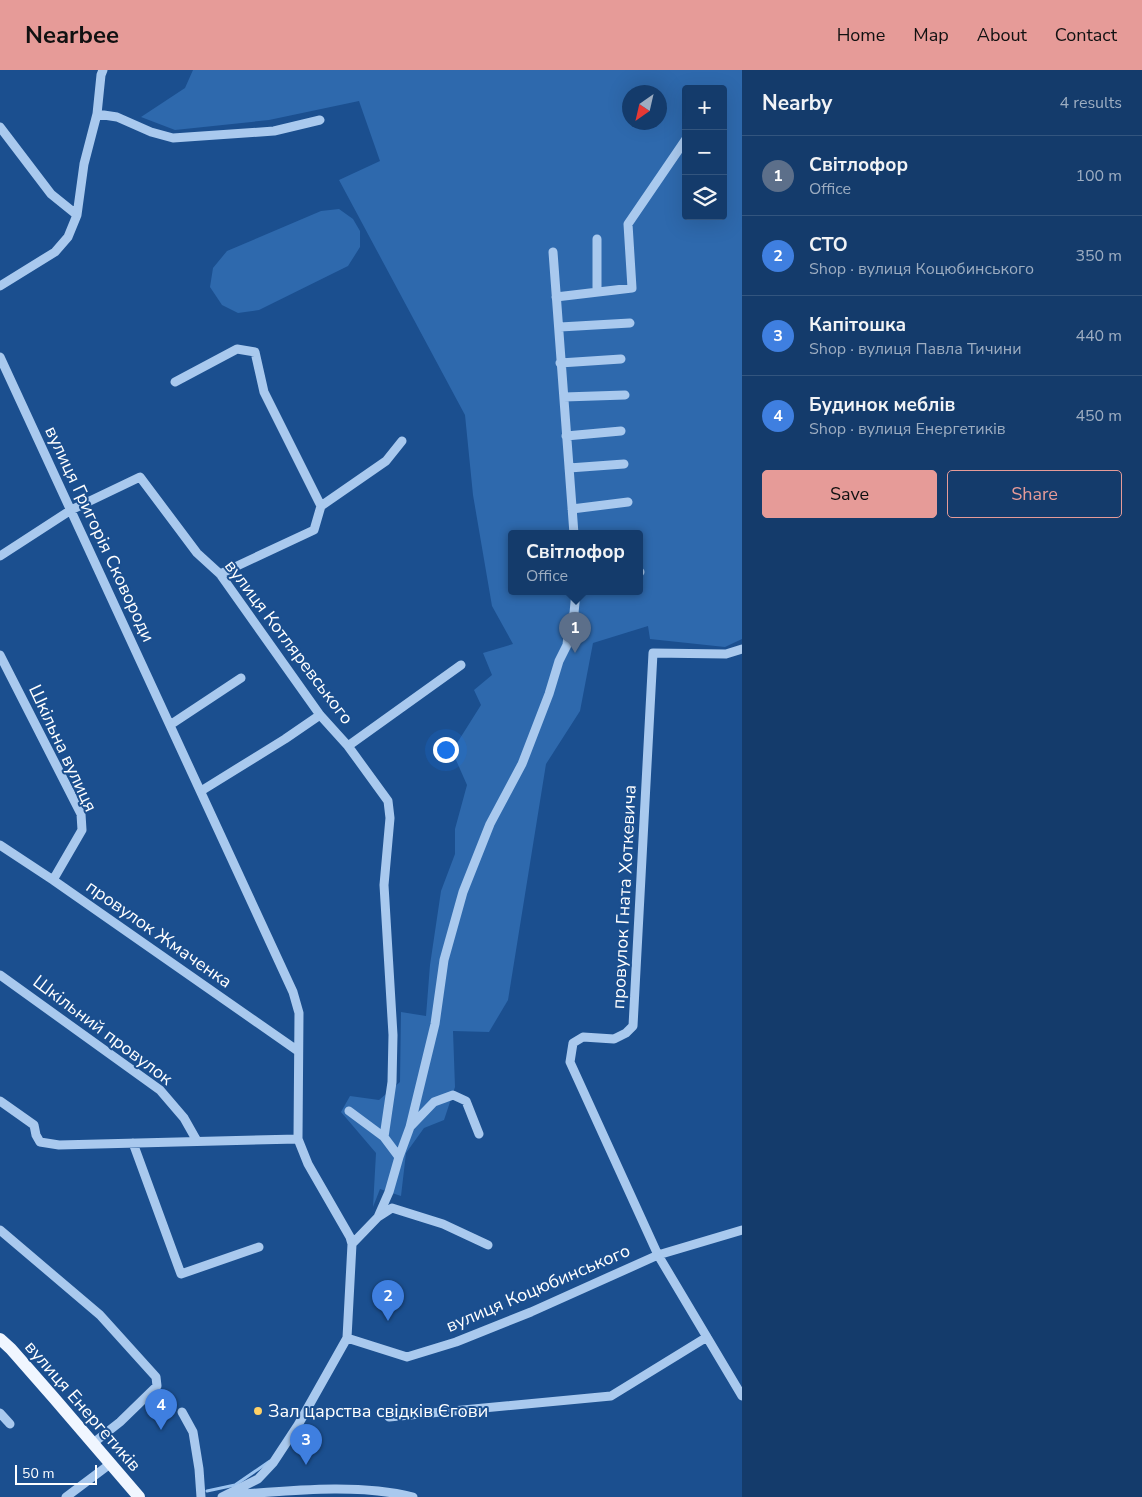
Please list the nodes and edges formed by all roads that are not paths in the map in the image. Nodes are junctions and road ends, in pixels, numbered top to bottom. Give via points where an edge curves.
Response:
1 (92, 70) edge
2 (102, 72) edge
3 (97, 114) junction
4 (320, 120) dead end
5 (0, 127) edge
6 (682, 145) edge
7 (77, 215) junction
8 (597, 239) dead end
9 (553, 252) dead end
10 (0, 286) edge
11 (597, 291) junction
12 (556, 297) junction
13 (630, 323) dead end
14 (560, 327) junction
15 (0, 357) edge
16 (621, 359) dead end
17 (560, 363) junction
18 (175, 382) dead end
19 (625, 395) dead end
20 (564, 397) junction
21 (621, 431) dead end
22 (566, 436) junction
23 (402, 441) dead end
24 (624, 464) dead end
25 (569, 468) junction
26 (628, 502) dead end
27 (321, 506) junction
28 (572, 509) junction
29 (71, 510) junction
30 (574, 530) edge
31 (0, 556) edge
32 (220, 574) junction
33 (576, 595) edge
34 (742, 648) edge
35 (0, 655) edge
36 (461, 665) dead end
37 (241, 678) dead end
38 (320, 715) junction
39 (170, 725) junction
40 (348, 746) junction
41 (201, 791) junction
42 (0, 845) edge
43 (54, 880) junction
44 (0, 975) edge
45 (298, 1050) junction
46 (0, 1102) edge
47 (349, 1111) dead end
48 (410, 1127) junction
49 (479, 1134) dead end
50 (384, 1137) junction
51 (298, 1140) junction
52 (197, 1141) junction
53 (133, 1143) junction
54 (398, 1157) junction
55 (378, 1217) junction
56 (0, 1230) edge
57 (742, 1230) edge
58 (352, 1244) junction
59 (488, 1245) dead end
60 (259, 1246) dead end
61 (658, 1255) junction
62 (707, 1336) junction
63 (347, 1338) junction
64 (0, 1339) edge
65 (742, 1396) edge
66 (182, 1412) dead end
67 (0, 1413) edge
68 (389, 1417) dead end
69 (10, 1424) dead end
70 (92, 1444) junction
71 (110, 1464) junction
72 (224, 1496) edge
73 (66, 1497) edge
74 (139, 1497) edge
75 (201, 1497) edge
76 (413, 1497) edge

1 - 2 street
2 - 3 street
3 - 4 street via 117,117 174,138 274,131
3 - 7 street via 84,164
5 - 7 street via 51,194
6 - 11 street via 628,224 632,288
7 - 10 street via 68,238 55,252
8 - 11 street
9 - 12 street
11 - 12 street
12 - 14 street
13 - 14 street
14 - 17 street
15 - 29 street, вулиця Григорія Сковороди
16 - 17 street
17 - 20 street
18 - 27 street via 237,349 255,352 264,392
19 - 20 street
20 - 22 street
21 - 22 street
22 - 25 street
23 - 27 street via 386,461
24 - 25 street
25 - 28 street
26 - 28 street
27 - 32 street via 314,530
28 - 30 street
29 - 31 street
29 - 32 street, вулиця Котляревського via 140,477 197,553
29 - 39 street, вулиця Григорія Сковороди
32 - 38 street, вулиця Котляревського
33 - 48 street via 566,646 546,703 522,764 490,824 463,892 444,960 436,1024
34 - 61 street, провулок Гната Хоткевича via 726,654 653,653 634,1026 614,1039 583,1037 573,1044 570,1062
35 - 43 street, Шкільна вулиця via 81,814 82,830
36 - 40 street, вулиця Котляревського
37 - 39 street
38 - 40 street, вулиця Котляревського
38 - 41 street
39 - 41 street, вулиця Григорія Сковороди
40 - 50 street, вулиця Котляревського via 388,801 390,818 384,885 393,1035 392,1082
41 - 45 street, вулиця Григорія Сковороди via 293,992 298,1013
42 - 43 street, провулок Жмаченка
43 - 45 street, провулок Жмаченка
44 - 52 street, Шкільний провулок via 160,1090 184,1118
45 - 51 street, вулиця Григорія Сковороди
46 - 53 street via 34,1125 40,1142 59,1146
47 - 50 street
48 - 49 street via 434,1102 453,1095 466,1101
48 - 54 street
50 - 54 street
51 - 52 street
51 - 58 street
52 - 53 street
53 - 60 street via 181,1274
54 - 55 street via 389,1192
55 - 58 street
55 - 59 street via 392,1208 443,1224
56 - 70 street via 100,1315 156,1378 157,1386
57 - 61 street, вулиця Коцюбинського
58 - 63 street
61 - 62 street
61 - 63 street, вулиця Коцюбинського via 531,1312 456,1342 407,1357
62 - 65 street
62 - 68 street via 612,1396
63 - 72 street via 273,1463 258,1479
64 - 70 main road, вулиця Енергетиків
66 - 75 street via 193,1432
67 - 69 street
70 - 71 main road, вулиця Енергетиків
71 - 73 street
71 - 74 main road, вулиця Енергетиків
72 - 76 street via 321,1489 395,1492

